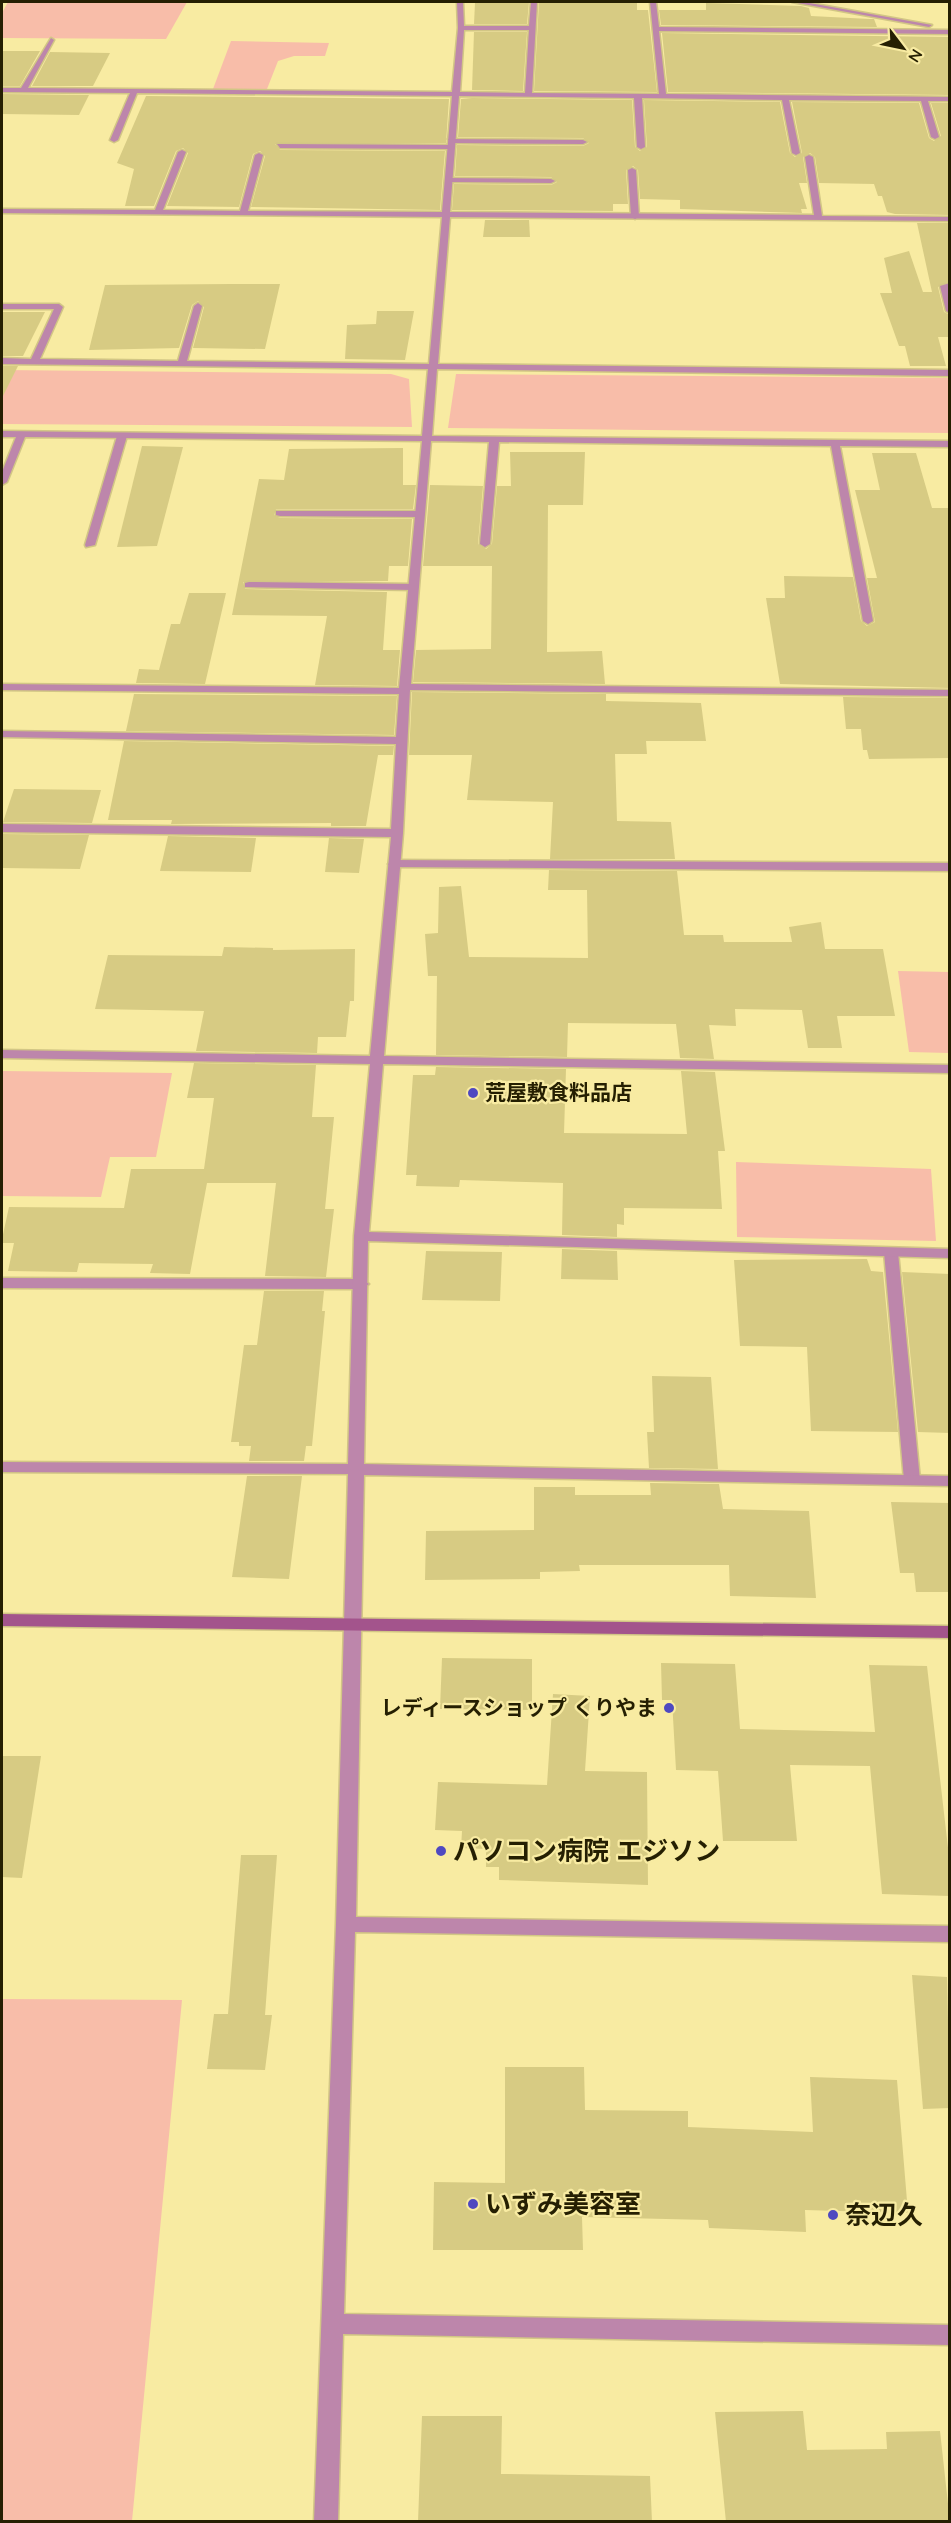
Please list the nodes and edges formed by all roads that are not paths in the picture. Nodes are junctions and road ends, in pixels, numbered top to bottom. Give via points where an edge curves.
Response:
1 (460, 2) edge
2 (534, 2) edge
3 (653, 2) edge
4 (795, 2) edge
5 (461, 28) junction
6 (532, 28) junction
7 (655, 29) junction
8 (950, 30) edge
9 (51, 40) dead end
10 (2, 90) edge
11 (23, 90) junction
12 (134, 92) junction
13 (454, 96) junction
14 (528, 96) junction
15 (638, 97) junction
16 (663, 97) junction
17 (785, 98) junction
18 (924, 99) junction
19 (950, 99) edge
20 (934, 137) dead end
21 (114, 140) dead end
22 (451, 140) junction
23 (583, 142) dead end
24 (280, 146) dead end
25 (640, 147) dead end
26 (182, 152) dead end
27 (796, 153) dead end
28 (259, 155) dead end
29 (808, 157) dead end
30 (632, 170) dead end
31 (449, 180) junction
32 (551, 181) dead end
33 (2, 211) edge
34 (158, 213) junction
35 (243, 213) junction
36 (446, 216) junction
37 (634, 217) junction
38 (819, 219) junction
39 (950, 219) edge
40 (950, 286) edge
41 (2, 306) edge
42 (198, 306) dead end
43 (950, 310) edge
44 (2, 361) edge
45 (34, 361) junction
46 (182, 363) junction
47 (433, 368) junction
48 (950, 373) edge
49 (2, 434) edge
50 (22, 434) junction
51 (122, 435) junction
52 (425, 440) junction
53 (494, 440) junction
54 (835, 443) junction
55 (950, 444) edge
56 (2, 482) edge
57 (280, 513) dead end
58 (419, 514) junction
59 (484, 544) dead end
60 (90, 545) dead end
61 (249, 585) dead end
62 (413, 587) junction
63 (868, 621) dead end
64 (2, 687) edge
65 (404, 689) junction
66 (950, 693) edge
67 (2, 734) edge
68 (403, 741) junction
69 (2, 828) edge
70 (397, 833) junction
71 (394, 864) junction
72 (950, 867) edge
73 (2, 1053) edge
74 (377, 1059) junction
75 (950, 1069) edge
76 (361, 1236) junction
77 (891, 1252) junction
78 (950, 1254) edge
79 (2, 1283) edge
80 (361, 1284) junction
81 (2, 1467) edge
82 (357, 1469) junction
83 (912, 1480) junction
84 (950, 1481) edge
85 (2, 1620) edge
86 (353, 1625) junction
87 (950, 1632) edge
88 (346, 1924) junction
89 (950, 1934) edge
90 (333, 2324) junction
91 (950, 2335) edge
92 (326, 2522) edge

1 - 5 street
2 - 6 street
3 - 7 street
4 - 8 street
5 - 6 street
5 - 13 street
6 - 14 street
7 - 8 street
7 - 16 street
9 - 11 street
10 - 11 street
11 - 12 street
12 - 13 street
12 - 21 street
13 - 14 street
13 - 22 street
14 - 15 street
15 - 16 street
15 - 25 street
16 - 17 street
17 - 18 street
17 - 27 street
18 - 19 street
18 - 20 street
22 - 23 street
22 - 24 street
22 - 31 street
26 - 34 street
28 - 35 street
29 - 38 street
30 - 37 street
31 - 32 street
31 - 36 street
33 - 34 street
34 - 35 street
35 - 36 street
36 - 37 street
36 - 47 street
37 - 38 street
38 - 39 street
40 - 43 street via 944,286
41 - 45 street via 59,307
42 - 46 street
44 - 45 street
45 - 46 street
46 - 47 street
47 - 48 street
47 - 52 street
49 - 50 street
50 - 51 street
50 - 56 street
51 - 52 street
51 - 60 street
52 - 53 street
52 - 58 street
53 - 54 street
53 - 59 street
54 - 55 street
54 - 63 street
57 - 58 street
58 - 62 street
61 - 62 street
62 - 65 street
64 - 65 street
65 - 66 street
65 - 68 street
67 - 68 street
68 - 70 street
69 - 70 street
70 - 71 street
71 - 72 street
71 - 74 street
73 - 74 street
74 - 75 street
74 - 76 street
76 - 77 street
76 - 80 street
77 - 78 street
77 - 83 street
79 - 80 street
80 - 82 street
81 - 82 street
82 - 83 street
82 - 86 street
83 - 84 street
85 - 86 street
86 - 87 street
86 - 88 street
88 - 89 street
88 - 90 street
90 - 91 street
90 - 92 street

